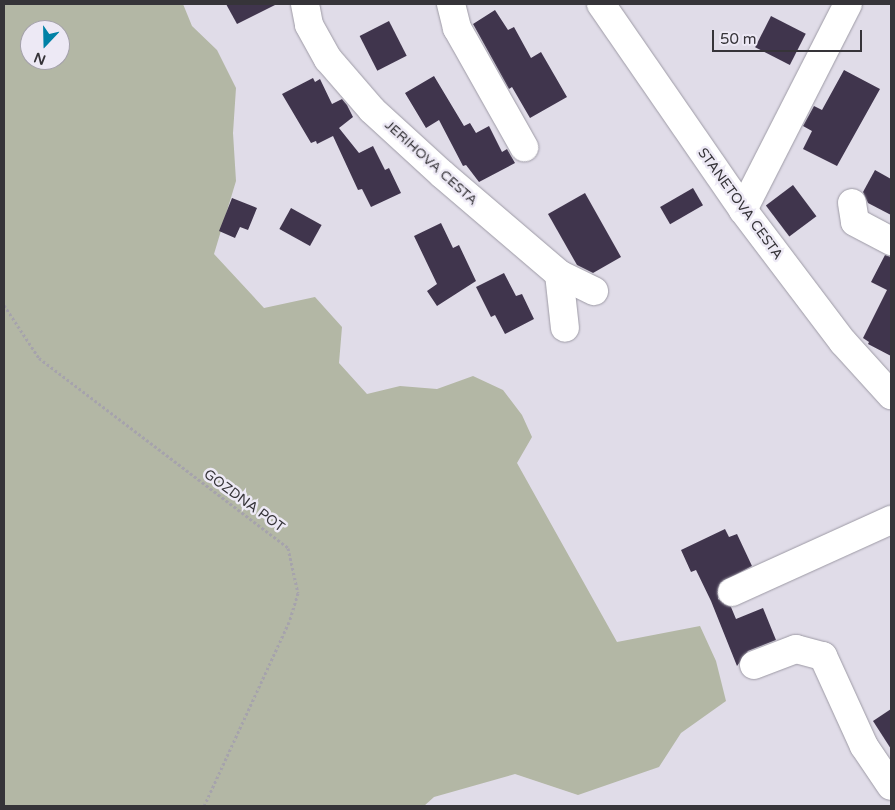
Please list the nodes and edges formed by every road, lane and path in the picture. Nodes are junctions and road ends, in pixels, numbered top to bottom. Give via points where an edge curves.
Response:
1 (305, 4) edge
2 (451, 4) edge
3 (601, 4) edge
4 (848, 4) edge
5 (524, 147) dead end
6 (852, 203) dead end
7 (743, 210) junction
8 (891, 241) edge
9 (559, 274) junction
10 (594, 291) dead end
11 (4, 305) edge
12 (565, 328) dead end
13 (891, 395) edge
14 (891, 520) edge
15 (732, 592) dead end
16 (754, 665) dead end
17 (891, 786) edge
18 (204, 806) edge

1 - 9 street, JERIHOVA CESTA via 310,25 328,59 350,88 442,174
2 - 5 street via 457,28
3 - 7 street, STANETOVA CESTA
4 - 7 street
6 - 8 street via 855,222
7 - 13 street, STANETOVA CESTA via 843,342
9 - 10 street, JERIHOVA CESTA
9 - 12 street
11 - 18 path, GOZDNA POT via 39,358 288,548 298,593 290,622
14 - 15 street
16 - 17 street via 796,649 823,656 864,746

